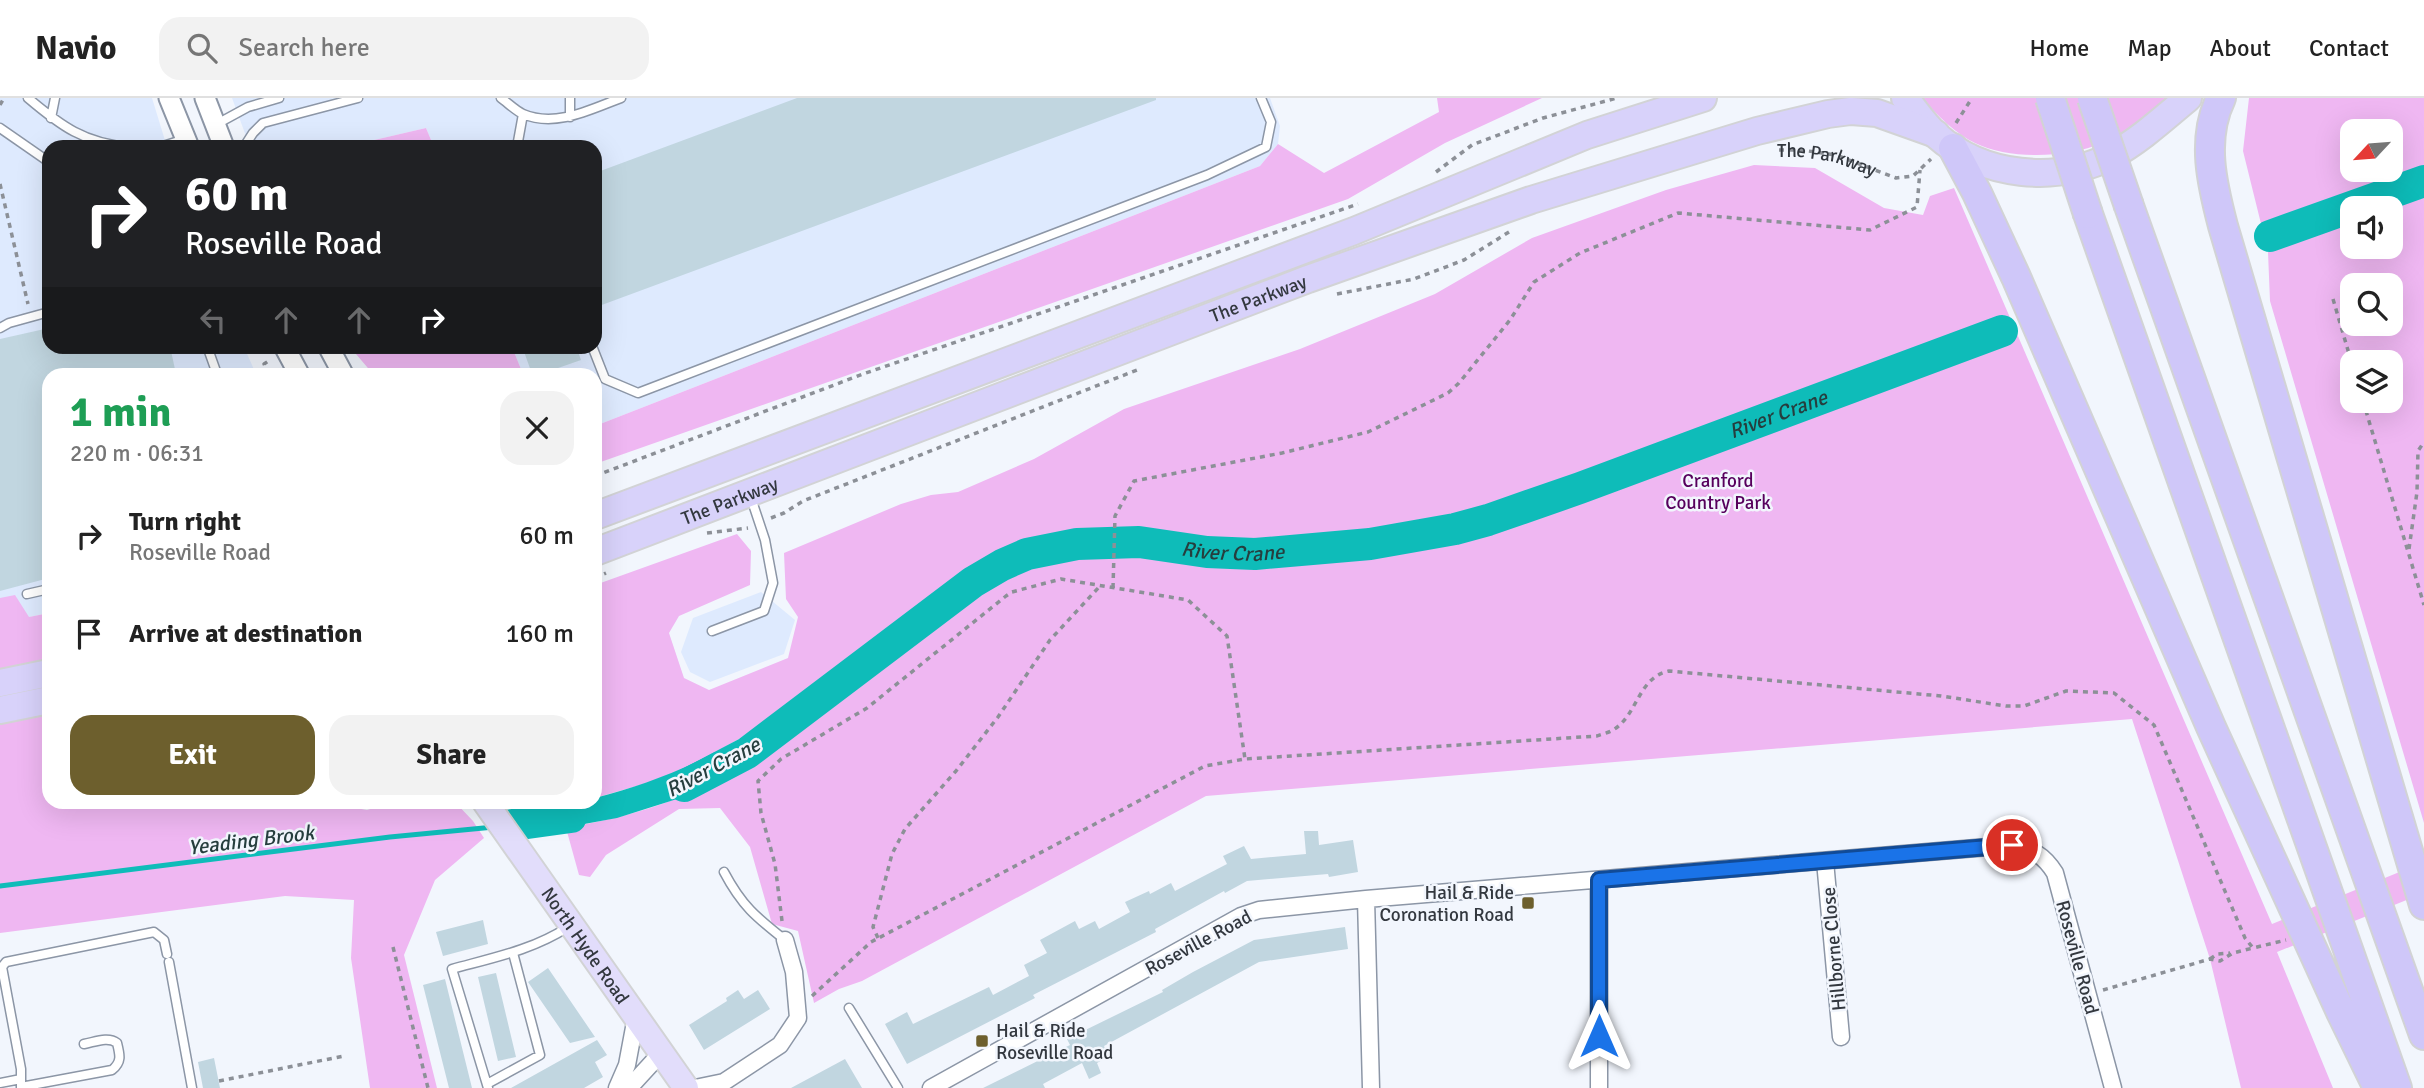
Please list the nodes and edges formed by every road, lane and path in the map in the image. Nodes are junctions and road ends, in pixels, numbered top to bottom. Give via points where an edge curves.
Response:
1 (4, 98) edge
2 (28, 98) edge
3 (55, 98) edge
4 (169, 98) edge
5 (205, 98) edge
6 (279, 98) edge
7 (358, 98) edge
8 (501, 98) edge
9 (570, 98) edge
10 (621, 98) edge
11 (1261, 98) edge
12 (1617, 98) edge
13 (1703, 98) edge
14 (1905, 98) edge
15 (1972, 98) edge
16 (2050, 98) edge
17 (2092, 98) edge
18 (2188, 98) edge
19 (2221, 98) edge
20 (333, 101) edge
21 (0, 105) edge
22 (523, 114) junction
23 (570, 117) junction
24 (51, 118) junction
25 (215, 125) junction
26 (0, 128) edge
27 (88, 140) edge
28 (186, 140) edge
29 (192, 140) edge
30 (221, 140) edge
31 (248, 140) edge
32 (518, 140) edge
33 (1944, 142) junction
34 (1775, 150) dead end
35 (42, 157) edge
36 (1920, 170) junction
37 (1431, 175) dead end
38 (0, 184) edge
39 (1365, 202) dead end
40 (1512, 230) dead end
41 (1330, 295) dead end
42 (2333, 299) dead end
43 (42, 314) edge
44 (31, 317) junction
45 (0, 328) edge
46 (2348, 350) edge
47 (269, 361) dead end
48 (266, 368) edge
49 (1137, 370) dead end
50 (602, 371) edge
51 (2367, 413) edge
52 (2424, 442) edge
53 (602, 473) edge
54 (749, 493) junction
55 (602, 513) edge
56 (773, 517) dead end
57 (602, 549) edge
58 (2408, 552) junction
59 (1100, 586) junction
60 (1113, 588) junction
61 (42, 591) edge
62 (27, 594) dead end
63 (2424, 605) edge
64 (712, 631) dead end
65 (42, 674) edge
66 (0, 683) edge
67 (42, 701) edge
68 (0, 710) edge
69 (1245, 759) junction
70 (496, 819) edge
71 (1825, 861) junction
72 (724, 872) dead end
73 (1599, 880) junction
74 (1366, 899) junction
75 (2424, 905) edge
76 (570, 925) junction
77 (878, 939) junction
78 (785, 940) junction
79 (2288, 940) dead end
80 (393, 947) dead end
81 (2253, 948) junction
82 (513, 953) junction
83 (823, 986) dead end
84 (2088, 994) junction
85 (849, 1008) dead end
86 (636, 1017) junction
87 (2424, 1035) edge
88 (1841, 1037) dead end
89 (84, 1044) dead end
90 (662, 1052) junction
91 (344, 1056) dead end
92 (219, 1081) dead end
93 (0, 1083) edge
94 (21, 1085) edge
95 (487, 1086) edge
96 (192, 1088) edge
97 (428, 1088) edge
98 (617, 1088) edge
99 (629, 1088) edge
100 (686, 1088) edge
101 (695, 1088) edge
102 (898, 1088) edge
103 (931, 1088) edge
104 (1371, 1088) edge
105 (1600, 1088) edge
106 (2113, 1088) edge
107 (2378, 1088) edge
108 (2397, 1088) edge

1 - 21 path
2 - 24 lane
3 - 24 lane
4 - 28 street
5 - 25 street
6 - 25 lane via 248,107
7 - 20 lane
8 - 22 lane
9 - 23 lane
10 - 23 lane
11 - 50 lane via 1270,122 1266,147 1207,175 638,393 605,379
12 - 37 path via 1543,118 1477,144
13 - 55 highway, The Parkway via 1587,135 1354,231
14 - 33 highway
15 - 33 path
16 - 108 highway, bridge
17 - 87 highway, bridge
18 - 33 highway, The Parkway via 2143,135 2082,168 2043,175 2000,168
19 - 75 highway via 2209,157 2223,226
20 - 31 lane via 263,123
22 - 23 lane
22 - 32 lane
24 - 27 lane
25 - 29 street
25 - 30 street
26 - 35 lane
33 - 36 path
33 - 54 highway, The Parkway via 1877,113 1851,111 1744,135 1531,200 1367,257
33 - 107 highway via 2016,277 2211,727
34 - 36 path, The Parkway via 1836,155 1896,178
36 - 60 path via 1917,208 1870,230 1678,213 1580,253 1534,282 1510,320 1448,393 1368,432 1134,481 1115,516
38 - 44 path
39 - 53 path via 863,374
40 - 41 path, The Parkway via 1444,268 1394,284
42 - 46 path
43 - 44 lane
44 - 45 lane
47 - 48 path
49 - 56 path, The Parkway via 803,501
51 - 58 path
52 - 58 path via 2417,451 2417,492
54 - 57 highway, The Parkway
54 - 64 lane via 773,583 764,611
58 - 63 path
59 - 60 path
59 - 77 path via 1050,640 998,717 905,829 892,854 873,927
59 - 78 path via 1060,579 1012,593 867,708 782,759 758,781
60 - 69 path via 1188,600 1227,636
61 - 62 lane
65 - 66 highway
67 - 68 highway
69 - 77 path via 1205,766
69 - 81 path via 1597,736 1626,718 1650,678 1669,671 2006,706 2024,706 2066,691 2114,693 2154,725
70 - 76 main road, North Hyde Road
71 - 73 street, Roseville Road
71 - 84 street, Roseville Road via 2012,845 2030,849 2046,859 2055,873
71 - 88 street, Hillborne Close
72 - 78 lane via 749,910
73 - 74 street, Roseville Road
73 - 105 street
74 - 103 street, Roseville Road via 1259,910 1241,916
74 - 104 street
76 - 82 lane via 550,939
76 - 86 main road, North Hyde Road
77 - 83 path
78 - 101 street via 794,972 798,1018 780,1045 724,1082
79 - 81 path
80 - 97 path
81 - 84 path via 2220,961
82 - 95 lane via 540,1055
82 - 95 lane via 452,969
84 - 106 street, Roseville Road
85 - 102 lane
86 - 90 main road, North Hyde Road
86 - 98 street via 627,1065
89 - 94 lane via 114,1040 120,1059 117,1066
90 - 99 street
90 - 100 main road, North Hyde Road
91 - 92 path
93 - 94 lane
94 - 96 lane via 2,967 6,962 154,932 164,940

